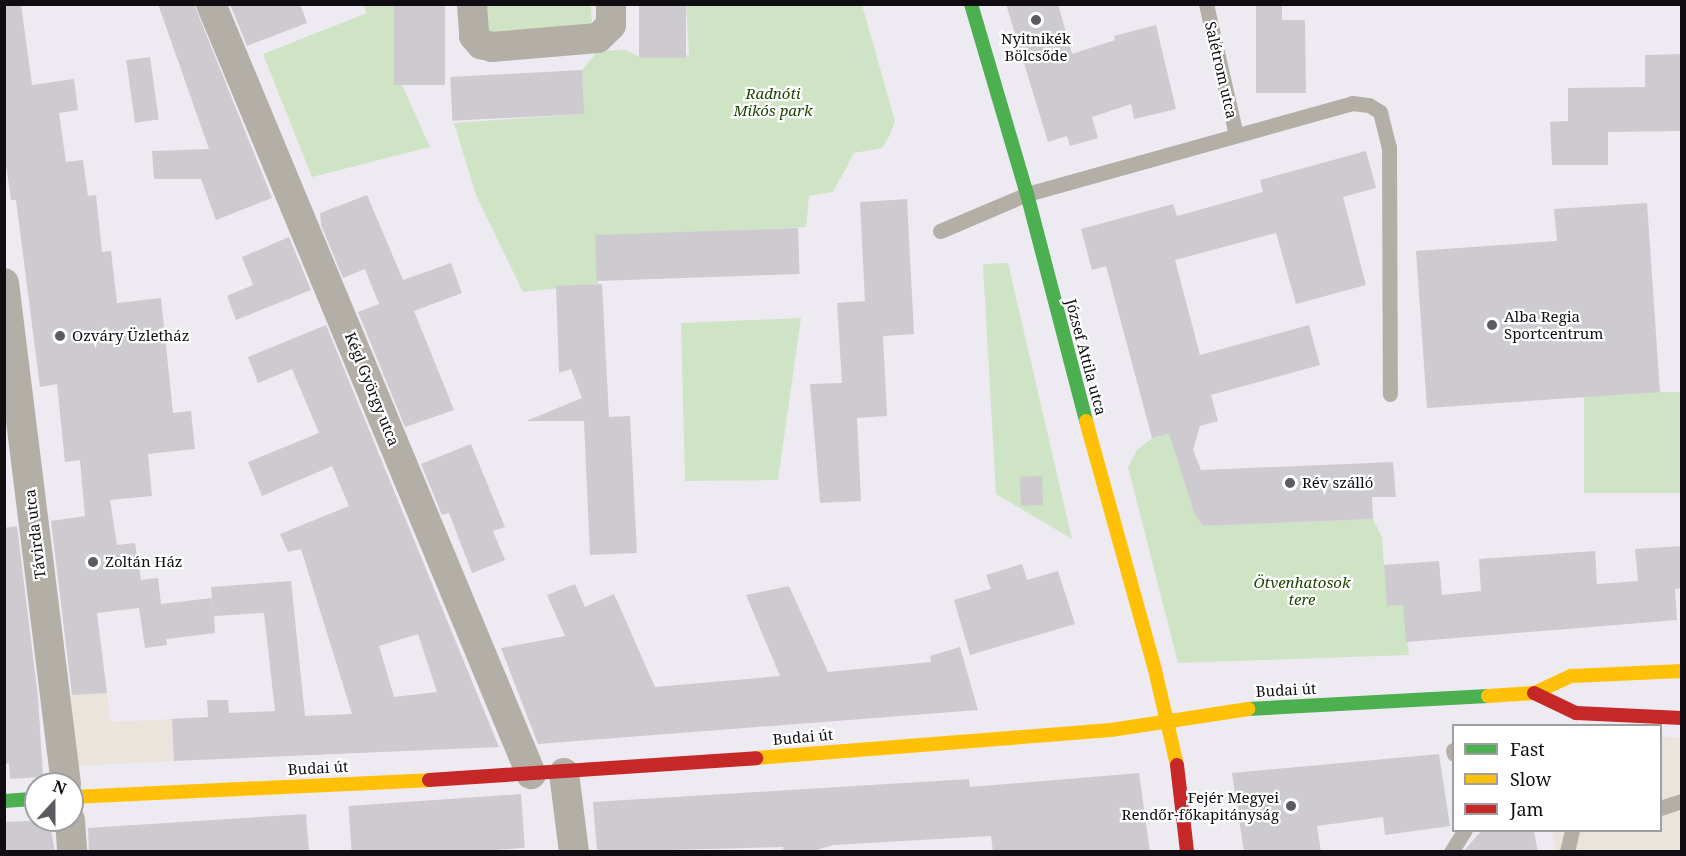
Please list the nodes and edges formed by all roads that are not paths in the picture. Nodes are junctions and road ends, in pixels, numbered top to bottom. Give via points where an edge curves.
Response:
1 (211, 4) edge
2 (471, 4) edge
3 (611, 4) edge
4 (971, 4) edge
5 (1206, 4) edge
6 (1236, 135) junction
7 (1027, 194) junction
8 (940, 231) dead end
9 (4, 283) edge
10 (1390, 394) dead end
11 (1682, 671) edge
12 (1534, 693) junction
13 (1682, 718) edge
14 (1167, 719) junction
15 (1606, 721) edge
16 (65, 772) edge
17 (564, 773) junction
18 (531, 774) junction
19 (84, 795) edge
20 (24, 800) edge
21 (4, 801) edge
22 (1682, 801) edge
23 (1662, 807) edge
24 (71, 832) edge
25 (1464, 832) edge
26 (1572, 832) edge
27 (72, 852) edge
28 (574, 852) edge
29 (1187, 852) edge
30 (1452, 852) edge
31 (1567, 852) edge

1 - 18 street, Kégl György utca
2 - 3 street via 474,36 481,44 492,47 597,39 611,25
4 - 7 street, József Attila utca
5 - 6 lane, Salétrom utca
6 - 7 lane
6 - 10 lane via 1352,103 1380,112 1389,147
7 - 8 lane
7 - 14 street, József Attila utca
9 - 16 street, Távirda utca
11 - 12 street, Budai út via 1571,676
12 - 14 street, Budai út via 1224,710
12 - 15 street, Budai út via 1576,713
13 - 15 street, Budai út
14 - 17 street, Budai út via 1111,730
14 - 29 street, József Attila utca
17 - 18 street, Budai út
17 - 28 street
18 - 19 street, Budai út
20 - 21 street
22 - 23 lane
24 - 27 street
25 - 30 lane
26 - 31 lane

